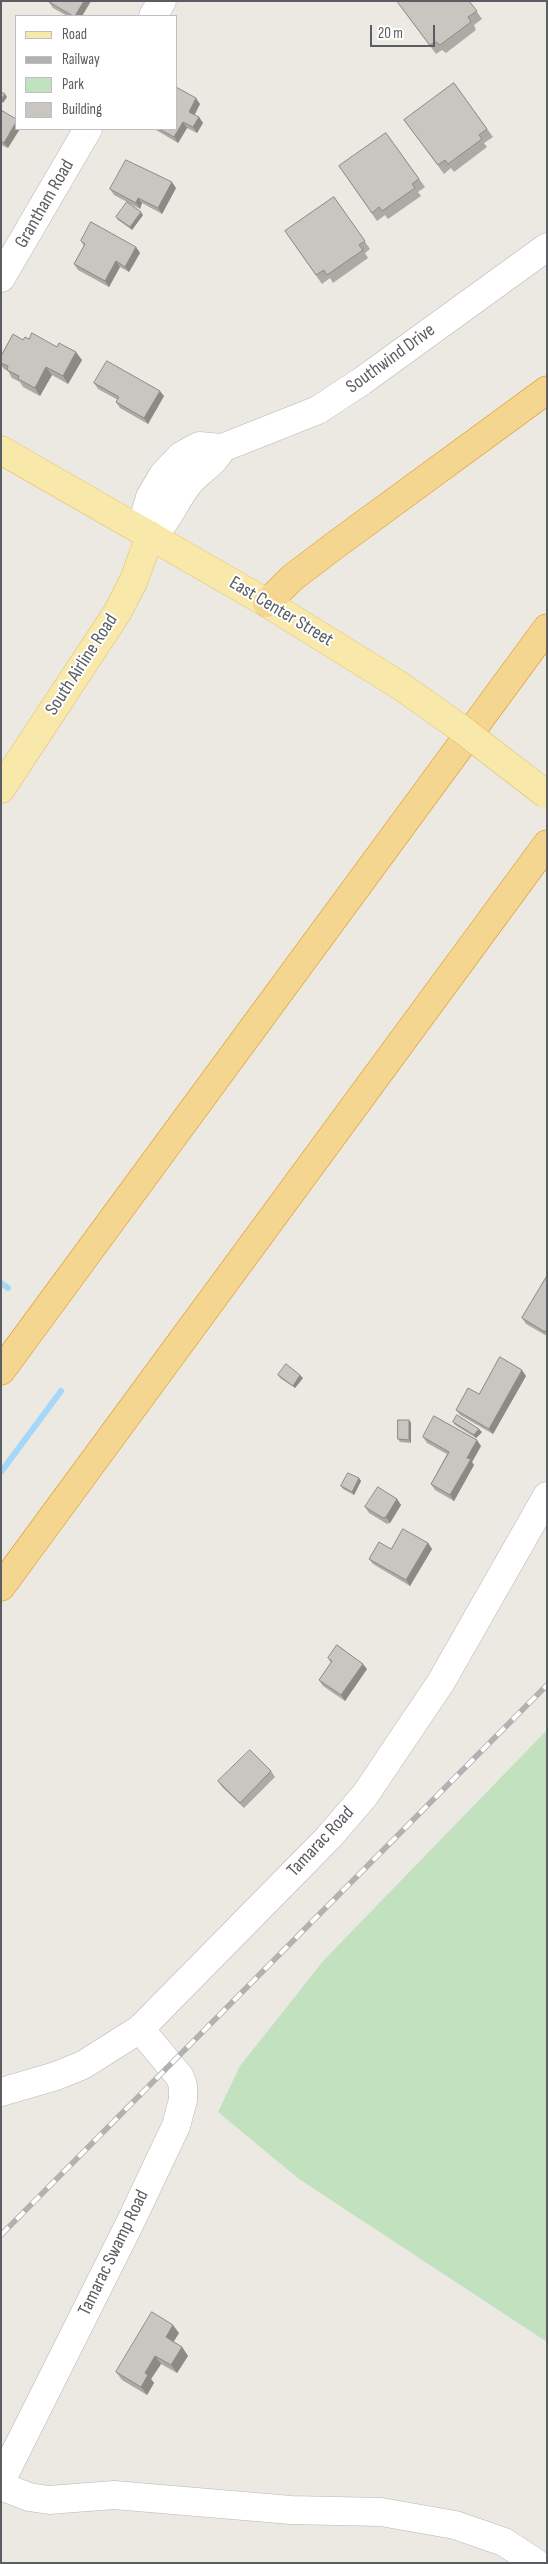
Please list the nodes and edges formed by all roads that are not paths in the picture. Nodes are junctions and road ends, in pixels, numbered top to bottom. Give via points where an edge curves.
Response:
1 (162, 1) edge
2 (154, 15) edge
3 (87, 130) edge
4 (547, 247) edge
5 (1, 278) edge
6 (547, 390) edge
7 (1, 450) edge
8 (150, 535) junction
9 (267, 603) junction
10 (547, 628) edge
11 (1, 789) edge
12 (547, 795) edge
13 (547, 844) edge
14 (1, 1371) edge
15 (547, 1496) edge
16 (1, 1587) edge
17 (140, 2029) junction
18 (1, 2092) edge
19 (1, 2481) edge
20 (1, 2486) edge
21 (536, 2563) edge

1 - 2 street
3 - 5 street, Grantham Road
4 - 8 street, Southwind Drive via 332,401 304,416 222,448 199,446 181,456 172,464 148,504 144,518
6 - 9 highway via 327,551 292,578
7 - 8 main road, East Center Street
8 - 9 main road, East Center Street
8 - 11 main road, South Airline Road via 134,580 117,613
9 - 12 main road, East Center Street, bridge via 398,685
10 - 14 highway
13 - 16 highway
15 - 17 street, Tamarac Road via 440,1682 364,1795 328,1838
17 - 18 street, Tamarac Road via 83,2065
17 - 19 street, Tamarac Swamp Road via 180,2077 183,2100 176,2126
20 - 21 street via 29,2497 50,2500 114,2495 291,2510 381,2512 455,2525 504,2542

